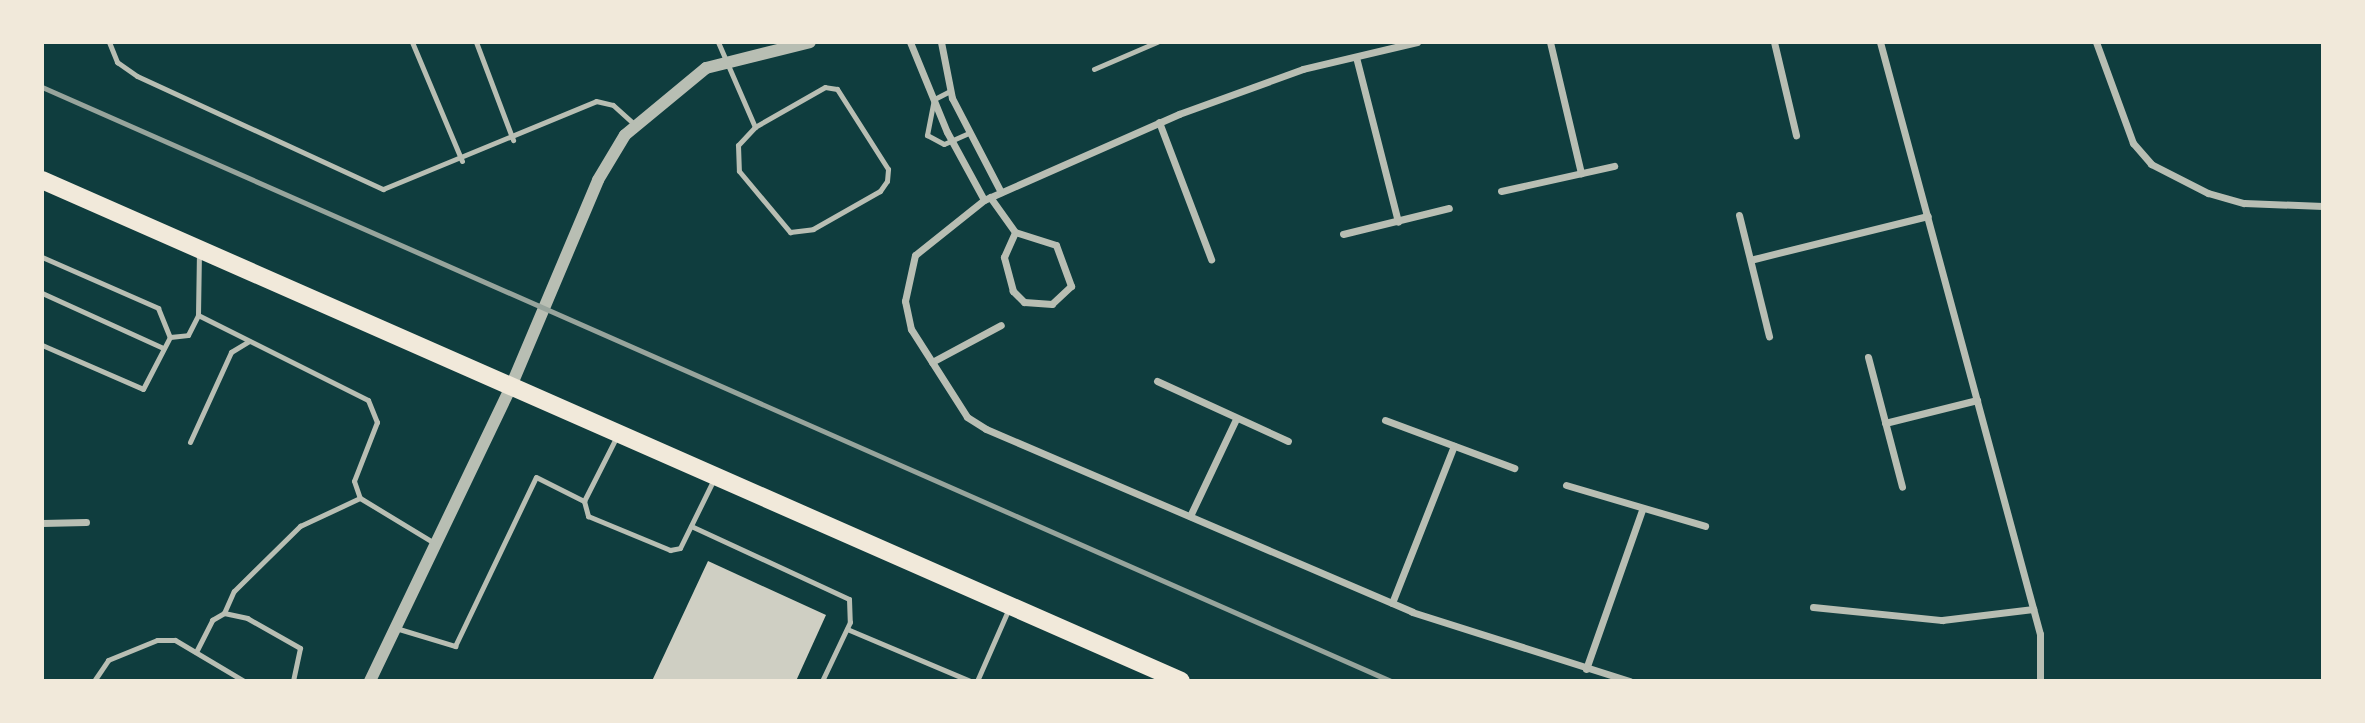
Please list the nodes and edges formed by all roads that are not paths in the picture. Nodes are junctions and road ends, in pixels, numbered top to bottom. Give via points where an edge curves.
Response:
1 (109, 42) edge
2 (412, 42) edge
3 (476, 42) edge
4 (718, 42) edge
5 (810, 42) edge
6 (911, 42) edge
7 (941, 42) edge
8 (1157, 42) edge
9 (1417, 42) edge
10 (1550, 42) edge
11 (1774, 42) edge
12 (1880, 42) edge
13 (2096, 42) edge
14 (1356, 57) junction
15 (725, 61) junction
16 (1094, 69) dead end
17 (950, 91) junction
18 (934, 99) junction
19 (1159, 122) junction
20 (635, 125) junction
21 (755, 127) junction
22 (969, 132) junction
23 (1797, 135) dead end
24 (513, 140) junction
25 (952, 142) junction
26 (461, 161) junction
27 (1614, 166) dead end
28 (1581, 173) junction
29 (42, 180) edge
30 (1501, 191) dead end
31 (1001, 192) junction
32 (987, 199) junction
33 (2323, 206) edge
34 (1448, 208) dead end
35 (1740, 215) dead end
36 (1928, 216) junction
37 (1398, 222) junction
38 (1016, 232) junction
39 (1343, 234) dead end
40 (199, 249) junction
41 (42, 257) edge
42 (1210, 259) dead end
43 (1754, 259) junction
44 (42, 293) edge
45 (198, 315) junction
46 (1001, 325) dead end
47 (1769, 336) dead end
48 (170, 337) junction
49 (249, 341) junction
50 (42, 345) edge
51 (163, 348) junction
52 (1868, 357) dead end
53 (932, 362) junction
54 (1157, 381) dead end
55 (512, 384) junction
56 (1977, 400) junction
57 (1236, 419) junction
58 (1385, 420) dead end
59 (1885, 423) junction
60 (619, 433) junction
61 (1288, 441) dead end
62 (190, 442) dead end
63 (1454, 446) junction
64 (1514, 468) dead end
65 (715, 476) junction
66 (1566, 485) dead end
67 (1902, 487) dead end
68 (360, 498) junction
69 (584, 500) junction
70 (1642, 510) junction
71 (1190, 516) junction
72 (86, 522) dead end
73 (42, 523) edge
74 (691, 526) junction
75 (1705, 526) dead end
76 (438, 545) junction
77 (1392, 603) junction
78 (1813, 607) dead end
79 (1009, 608) junction
80 (2033, 609) junction
81 (224, 614) junction
82 (399, 629) junction
83 (846, 629) junction
84 (196, 652) junction
85 (1586, 668) junction
86 (1176, 680) edge
87 (94, 681) edge
88 (244, 681) edge
89 (293, 681) edge
90 (370, 681) edge
91 (822, 681) edge
92 (970, 681) edge
93 (976, 681) edge
94 (1630, 681) edge
95 (2040, 681) edge

1 - 26 lane via 117,62 137,76 383,189
2 - 26 lane
3 - 24 lane
4 - 15 lane
5 - 15 street
6 - 18 street
7 - 17 street
8 - 16 lane
9 - 14 street
10 - 28 street
11 - 23 street
12 - 36 street
13 - 33 street via 2133,143 2151,163 2208,193 2244,203
14 - 19 street
14 - 37 street
15 - 20 street via 676,86
15 - 21 lane
17 - 18 lane
17 - 22 street
18 - 25 street
18 - 25 lane via 927,135
19 - 31 street
19 - 42 street
20 - 24 lane via 613,105 596,101 567,109
20 - 55 street via 598,180
21 - 21 lane via 738,145 739,171 790,232 813,229 880,191 887,181 888,169 837,89 825,87
22 - 25 lane
22 - 31 street
24 - 26 lane
25 - 32 street
27 - 28 street
28 - 30 street
29 - 40 main road
31 - 32 street
32 - 38 street
32 - 53 street via 915,255 905,301 911,329
34 - 37 street
35 - 43 street
36 - 43 street
36 - 56 street
37 - 39 street
38 - 38 street via 1056,245 1071,286 1052,304 1024,302 1013,290 1004,257
40 - 45 lane
40 - 55 main road
41 - 48 lane via 158,308
43 - 47 street
44 - 51 lane
45 - 48 lane via 188,335
45 - 49 lane
46 - 53 street
48 - 51 lane
49 - 62 lane via 231,352
49 - 68 lane via 368,400 377,412 354,481
50 - 51 lane via 143,388
52 - 59 street
53 - 71 street via 967,417 986,429
54 - 57 street
55 - 60 main road
55 - 76 street
56 - 59 street
56 - 80 street
57 - 61 street
57 - 71 street
58 - 63 street
59 - 67 street
60 - 65 main road
60 - 69 lane
63 - 64 street
63 - 77 street
65 - 74 lane
65 - 79 main road
66 - 70 street
68 - 76 lane
68 - 81 lane via 300,526 234,592
69 - 74 lane via 588,516 660,549 680,548
69 - 82 lane via 536,477 455,646
70 - 75 street
70 - 85 street
71 - 77 street
72 - 73 street
74 - 83 lane via 843,593 851,611
76 - 82 street
77 - 85 street
78 - 80 street via 1942,620
79 - 86 main road
79 - 93 lane
80 - 95 street
81 - 84 lane via 212,620
81 - 89 lane via 289,638 301,660
82 - 90 street
83 - 91 lane
83 - 92 lane
84 - 87 lane via 175,640 157,640 108,660
84 - 88 lane
85 - 94 street

